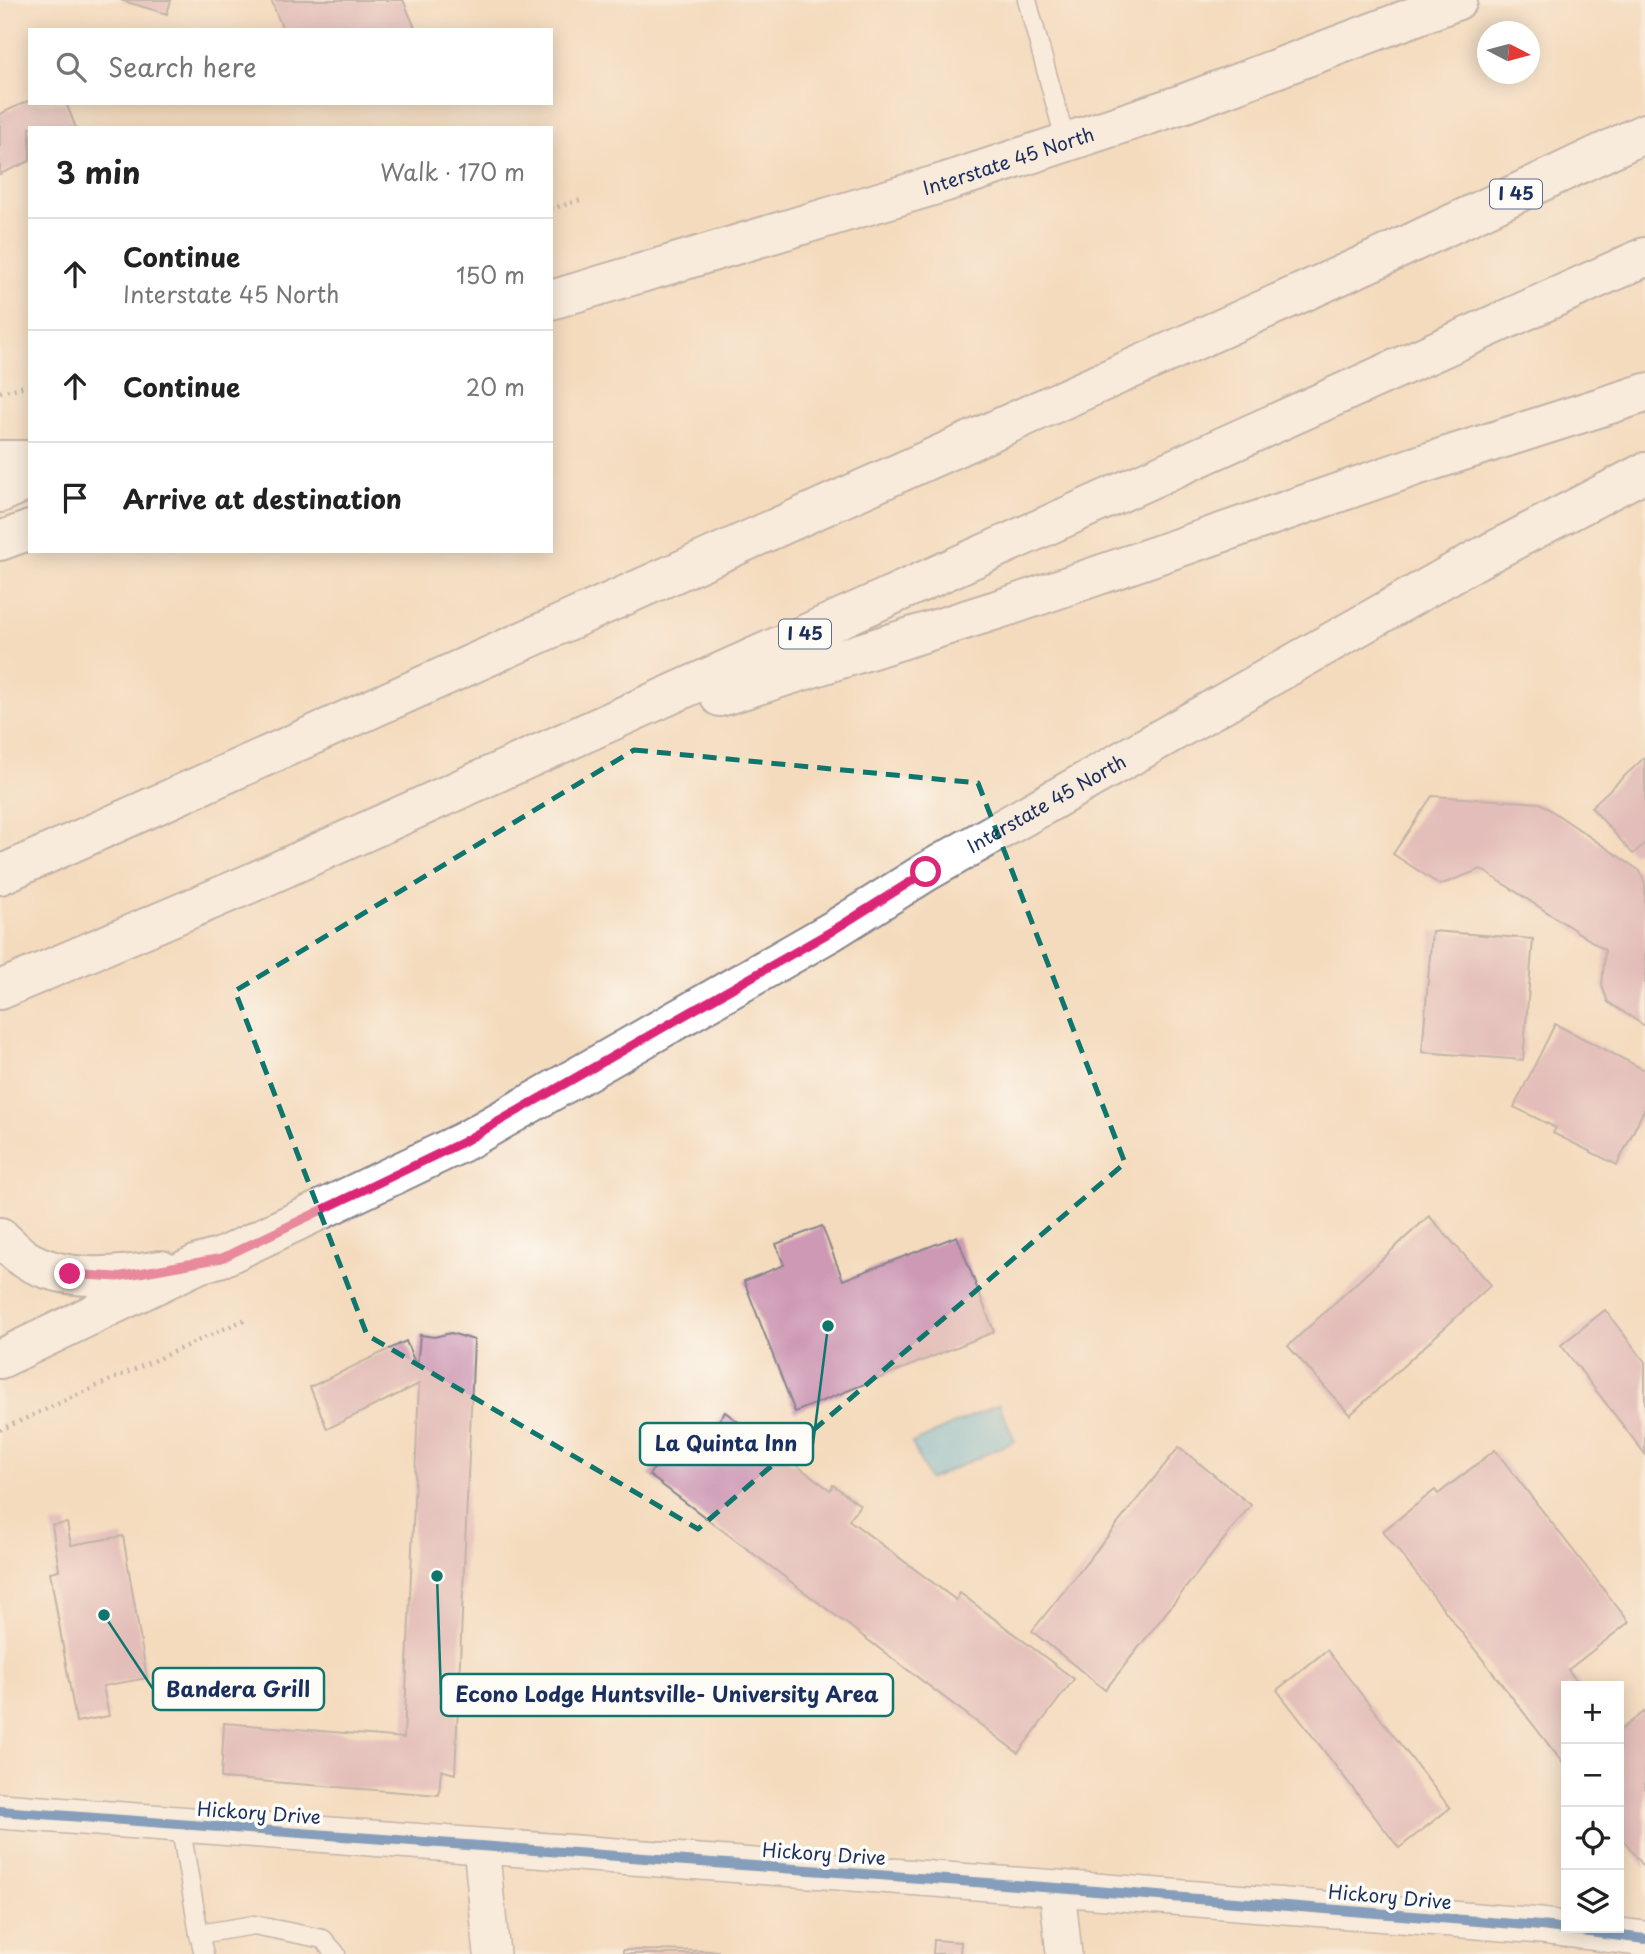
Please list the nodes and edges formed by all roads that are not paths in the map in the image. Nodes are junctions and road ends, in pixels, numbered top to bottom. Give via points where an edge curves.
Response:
1 (1027, 0) edge
2 (1458, 0) edge
3 (1645, 119) edge
4 (1645, 133) edge
5 (1066, 143) junction
6 (1386, 255) junction
7 (1645, 257) edge
8 (553, 299) edge
9 (1645, 393) edge
10 (0, 460) edge
11 (28, 460) edge
12 (1645, 472) edge
13 (28, 481) edge
14 (0, 493) edge
15 (28, 531) edge
16 (0, 541) edge
17 (0, 875) edge
18 (249, 884) junction
19 (0, 990) edge
20 (0, 1237) edge
21 (198, 1264) junction
22 (0, 1359) edge
23 (0, 1811) edge
24 (180, 1824) junction
25 (481, 1847) junction
26 (1057, 1888) junction
27 (199, 1934) junction
28 (1627, 1943) edge
29 (204, 1954) edge
30 (336, 1954) edge
31 (492, 1954) edge
32 (1064, 1954) edge

1 - 5 lane
2 - 5 main road, Interstate 45 North
3 - 6 main road
4 - 6 main road, I 45
5 - 8 main road, Interstate 45 North
6 - 17 main road, I 45
7 - 18 main road, I 45
9 - 18 main road via 1416,466 1009,606 735,691
10 - 11 main road
12 - 21 main road, Interstate 45 North via 1476,560 463,1142 222,1258
13 - 14 main road
15 - 16 main road
18 - 19 main road, I 45
20 - 21 main road via 26,1259 70,1274 117,1277
21 - 22 main road, Interstate 45 North
23 - 24 street, Hickory Drive
24 - 25 street, Hickory Drive
24 - 27 lane
25 - 26 street, Hickory Drive
25 - 31 street
26 - 28 street, Hickory Drive via 1541,1926
26 - 32 street
27 - 29 lane
27 - 30 lane via 254,1925 323,1938

